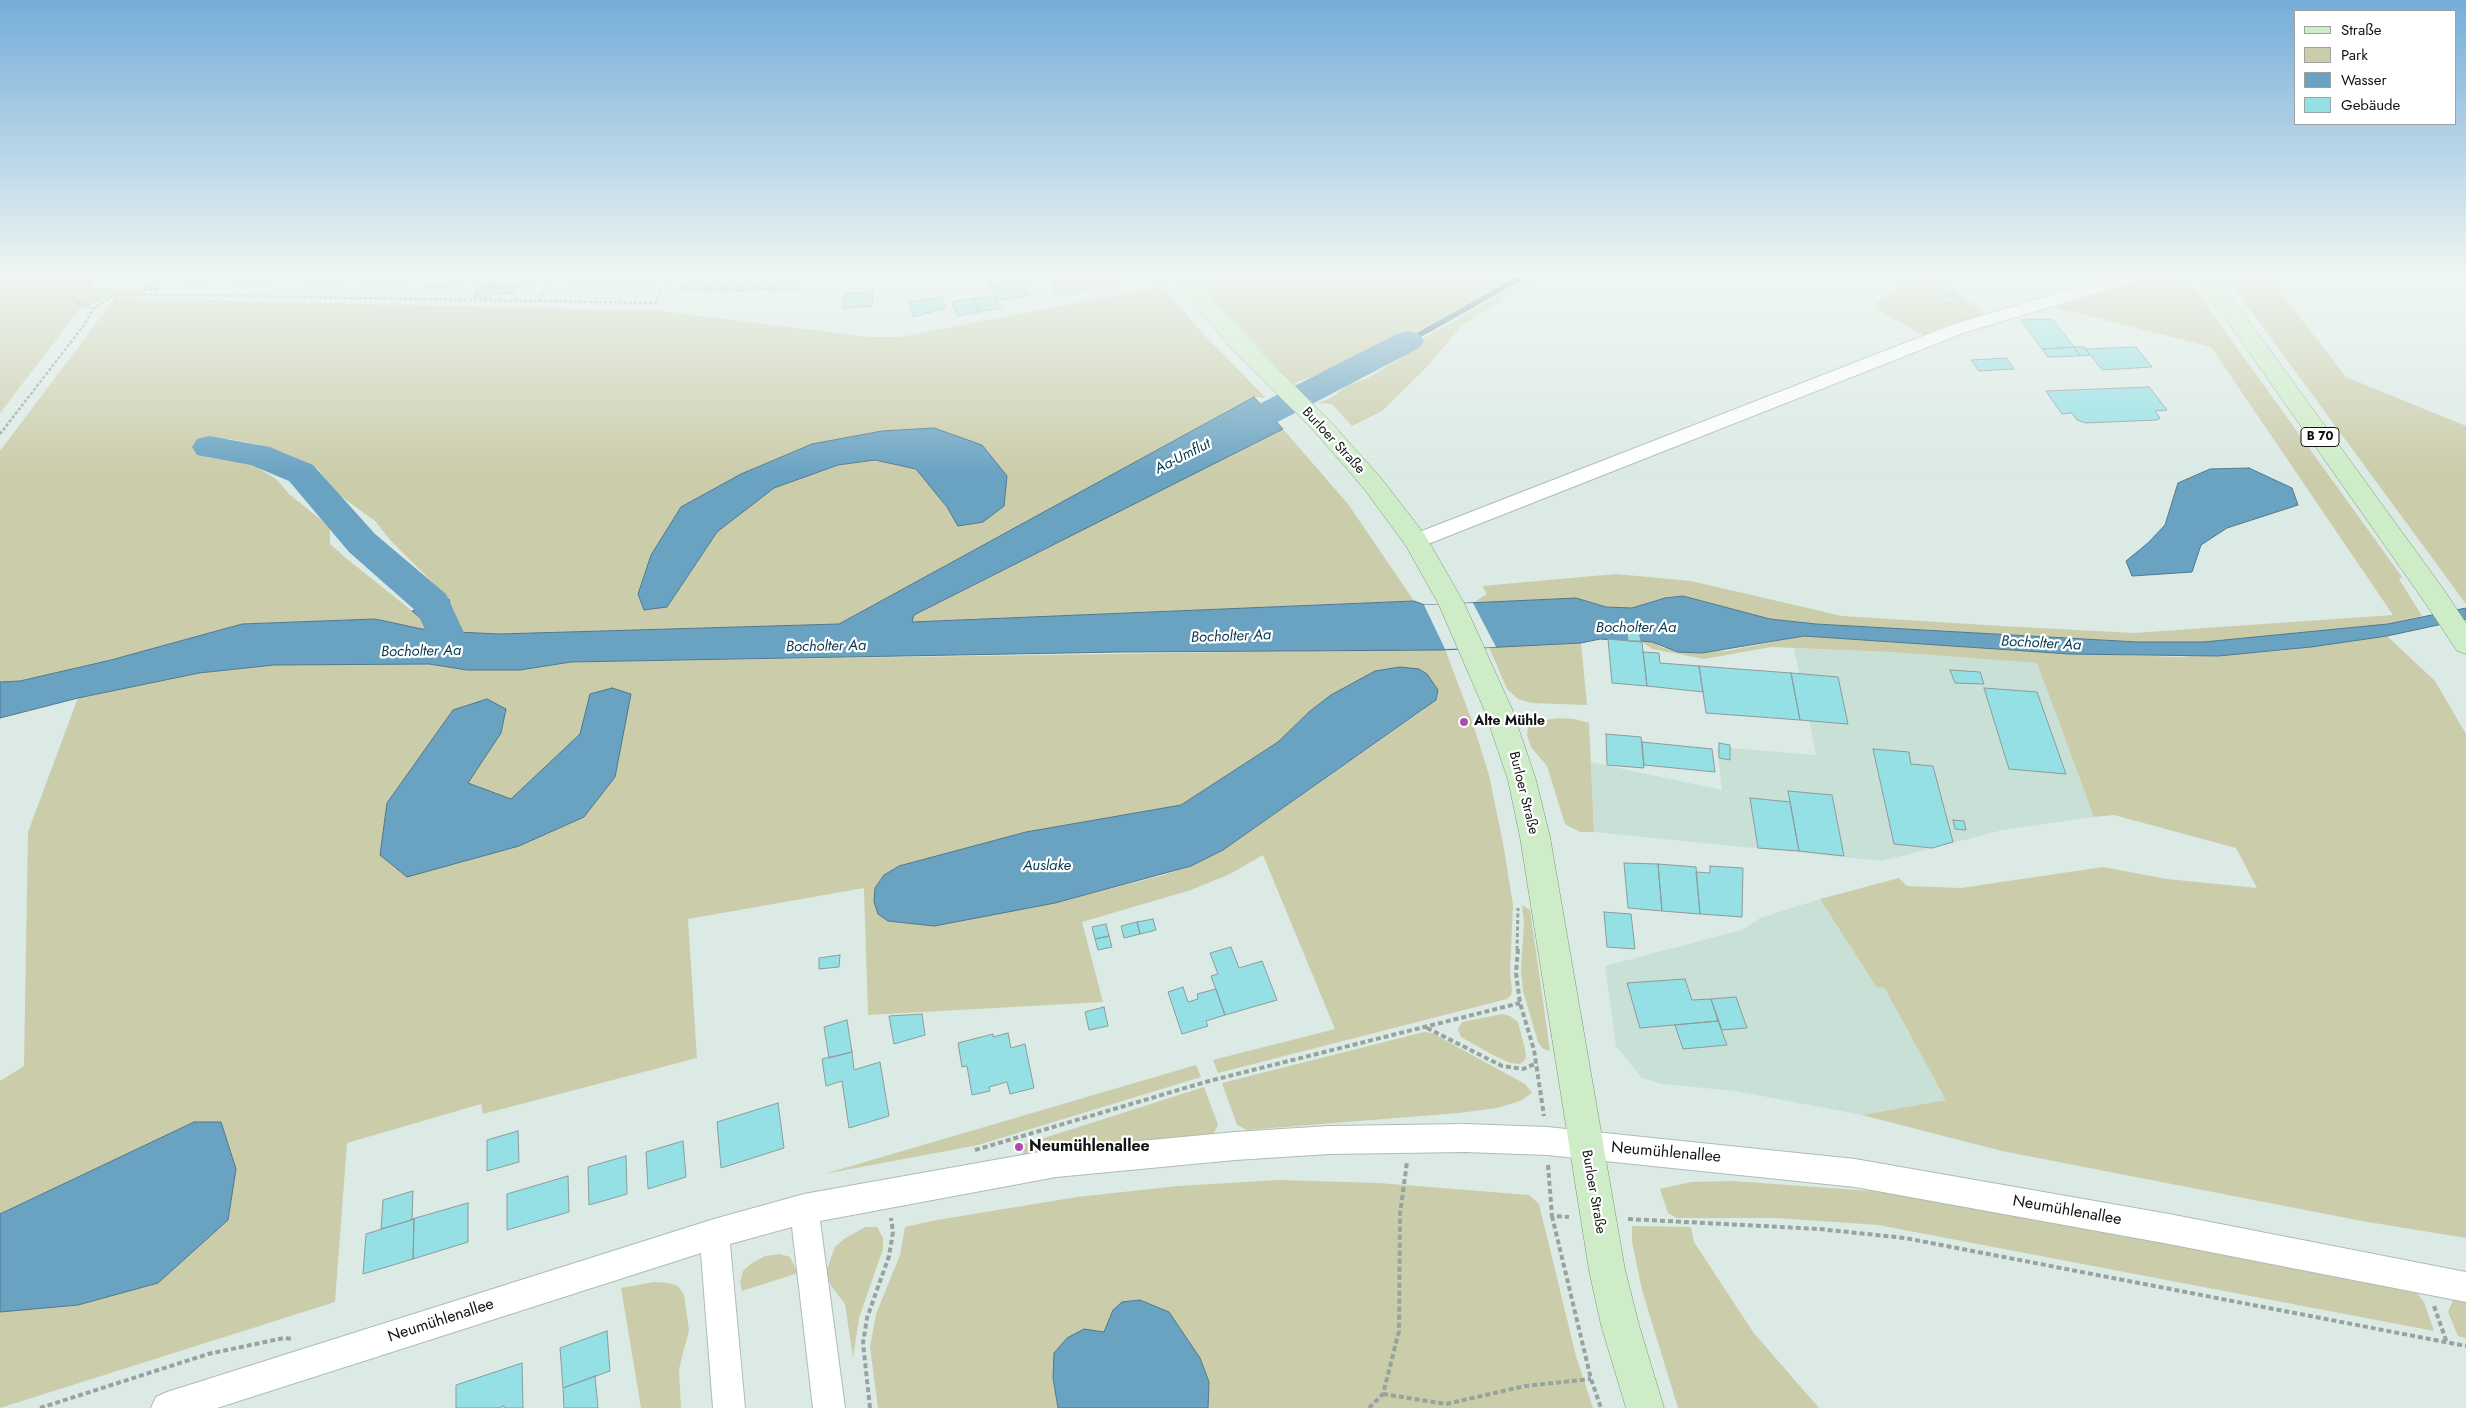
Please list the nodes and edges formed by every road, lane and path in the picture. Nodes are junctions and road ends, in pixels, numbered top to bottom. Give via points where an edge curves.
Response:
1 (70, 343) edge
2 (1239, 343) edge
3 (1922, 343) edge
4 (2253, 343) edge
5 (0, 434) edge
6 (1416, 541) junction
7 (2465, 643) edge
8 (1518, 905) dead end
9 (1520, 1003) junction
10 (1427, 1027) junction
11 (1537, 1063) junction
12 (1409, 1139) junction
13 (1547, 1141) junction
14 (1584, 1145) junction
15 (970, 1152) dead end
16 (888, 1194) junction
17 (804, 1209) junction
18 (1552, 1216) junction
19 (1597, 1218) junction
20 (714, 1234) junction
21 (2423, 1277) junction
22 (2466, 1287) edge
23 (2447, 1343) junction
24 (2466, 1346) edge
25 (1591, 1379) junction
26 (1382, 1394) junction
27 (167, 1408) edge
28 (729, 1408) edge
29 (829, 1408) edge
30 (870, 1408) edge
31 (1369, 1408) edge
32 (1600, 1408) edge
33 (1645, 1408) edge

1 - 5 path
2 - 6 main road, Burloer Straße via 1322,426 1373,484
3 - 6 street
4 - 7 main road, B 70
6 - 14 main road, Burloer Straße via 1472,648 1503,720 1522,780 1535,837
8 - 9 path via 1516,973
9 - 10 path
9 - 11 path
10 - 11 path via 1502,1066 1523,1070
10 - 15 path via 1209,1082
11 - 13 path
12 - 13 street, Neumühlenallee
12 - 16 street, Neumühlenallee via 1235,1146 1056,1163
12 - 26 path via 1400,1214 1400,1331
13 - 14 street, Neumühlenallee
13 - 18 path
14 - 19 main road, Burloer Straße
14 - 21 street, Neumühlenallee via 1855,1173
16 - 17 street, Neumühlenallee
16 - 30 path via 893,1232 889,1256 867,1318 863,1343
17 - 20 street, Neumühlenallee
17 - 29 street
18 - 19 path
18 - 25 path
19 - 23 path via 1819,1229 1905,1238
19 - 33 main road, Burloer Straße via 1620,1325
20 - 27 street, Neumühlenallee
20 - 28 street
21 - 22 street, Neumühlenallee
21 - 23 path
23 - 24 path
25 - 26 path via 1525,1386 1446,1404
25 - 32 path
26 - 31 path

